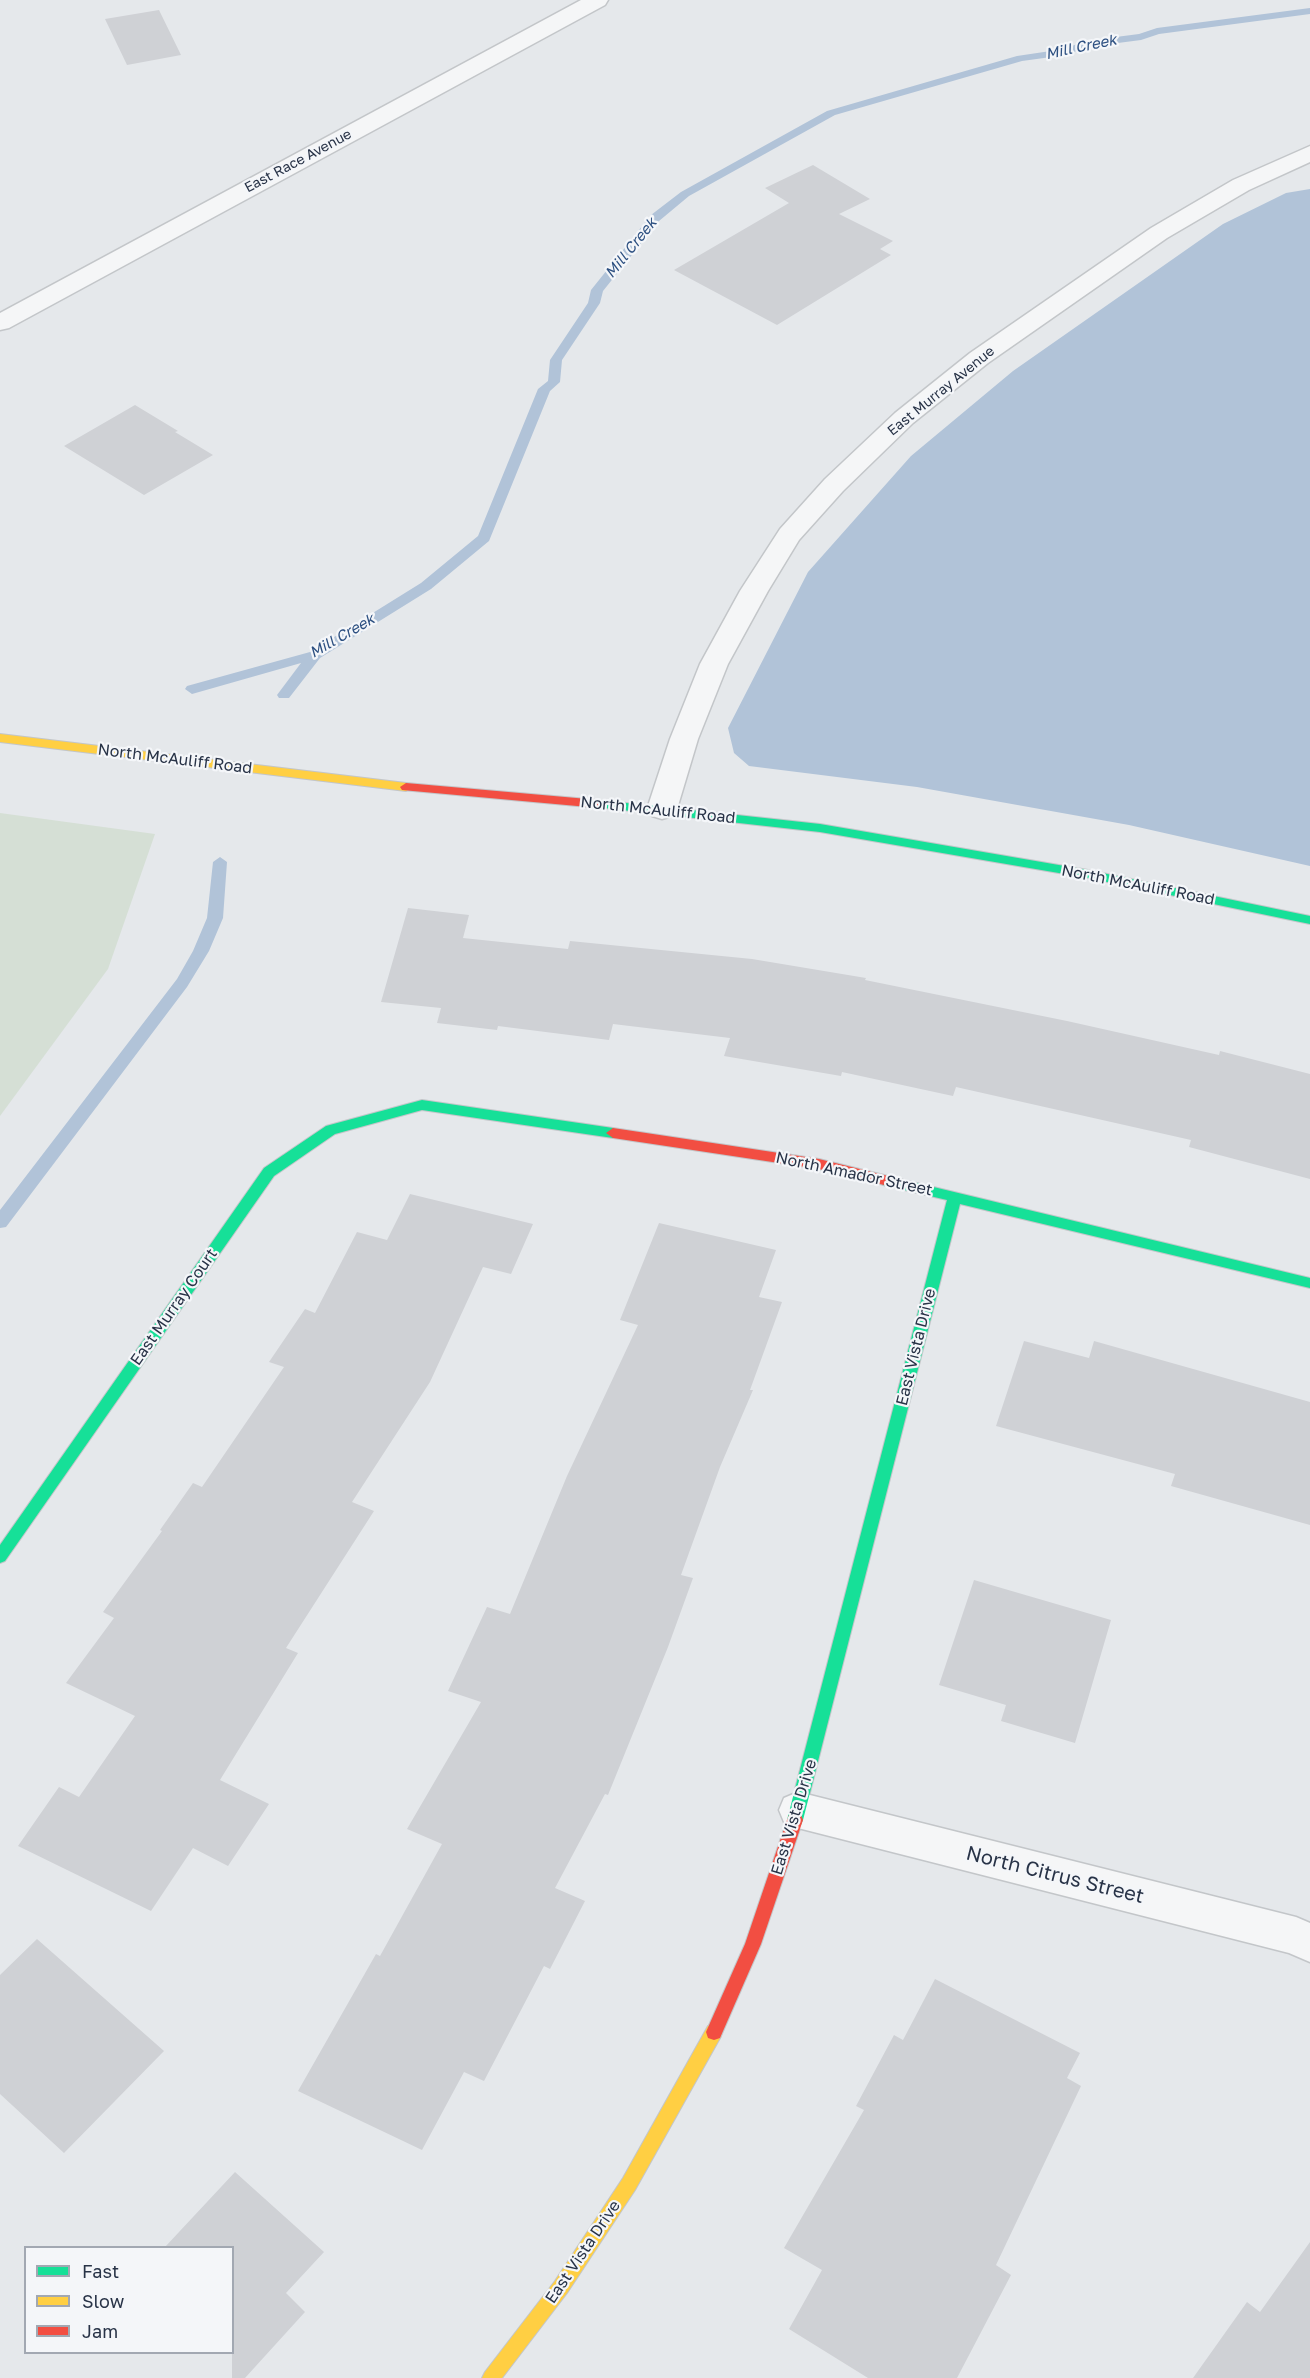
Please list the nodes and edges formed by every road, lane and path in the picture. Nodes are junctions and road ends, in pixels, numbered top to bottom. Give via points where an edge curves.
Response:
1 (597, 0) edge
2 (1308, 155) edge
3 (0, 323) edge
4 (0, 738) edge
5 (662, 809) junction
6 (1310, 920) edge
7 (392, 1111) joint
8 (955, 1196) junction
9 (1310, 1283) edge
10 (0, 1557) edge
11 (798, 1810) junction
12 (1310, 1943) edge
13 (492, 2378) edge

1 - 3 street, East Race Avenue
2 - 5 street, East Murray Avenue via 1241,185 1159,233 1014,333 904,418 834,485 789,535 714,664
4 - 5 street, North McAuliff Road via 428,789
5 - 6 street, North McAuliff Road via 820,828 1076,872
7 - 8 street, North Amador Street via 422,1105 696,1144 819,1164
7 - 10 street, East Murray Court via 331,1130 268,1172
8 - 9 street, North Amador Street
8 - 11 street, East Vista Drive
11 - 12 street, North Citrus Street via 1296,1936
11 - 13 street, East Vista Drive via 753,1944 707,2046 628,2184 561,2287

